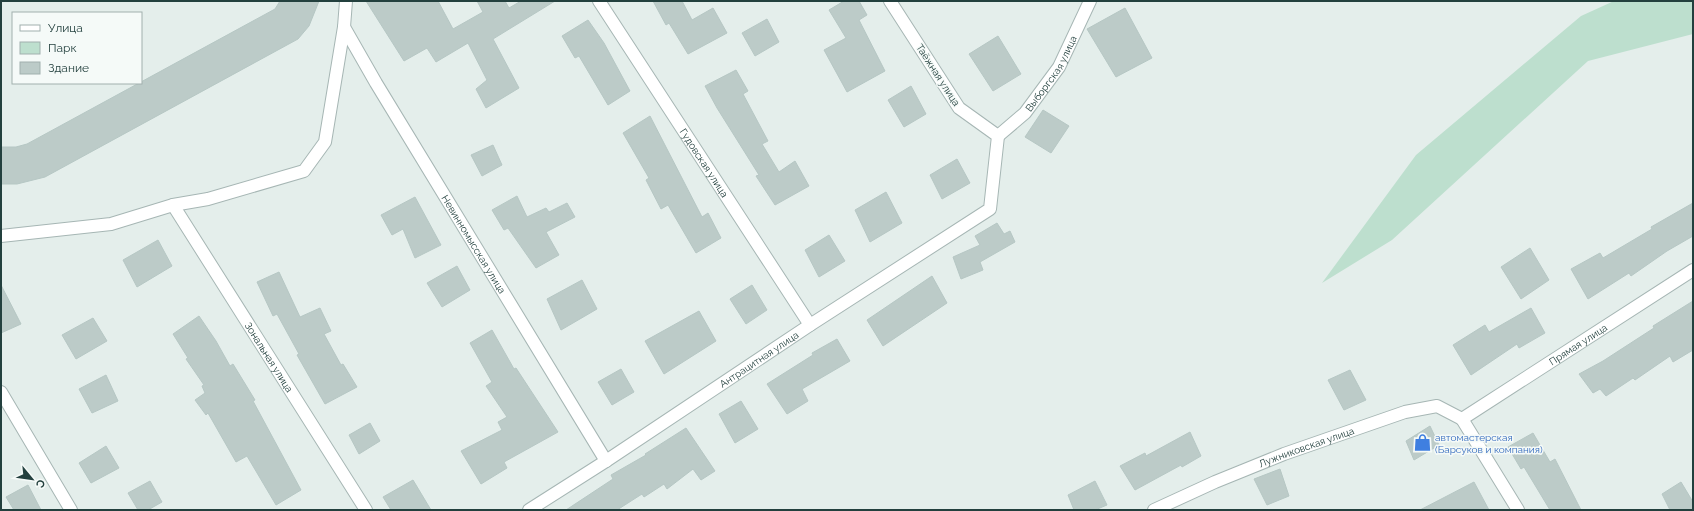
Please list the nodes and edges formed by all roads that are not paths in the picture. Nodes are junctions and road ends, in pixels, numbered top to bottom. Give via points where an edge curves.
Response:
1 (346, 1) edge
2 (599, 1) edge
3 (890, 1) edge
4 (1090, 1) edge
5 (344, 27) junction
6 (998, 136) junction
7 (173, 204) junction
8 (1, 236) edge
9 (1693, 270) edge
10 (810, 325) junction
11 (1, 392) edge
12 (1462, 418) junction
13 (606, 461) junction
14 (71, 510) edge
15 (366, 510) edge
16 (529, 510) edge
17 (1154, 510) edge
18 (1518, 510) edge

1 - 5 street
2 - 10 street, Гудовская улица
3 - 6 street, Таёжная улица via 959,108
4 - 6 street, Выборгская улица via 1059,67 1025,112
5 - 7 street via 325,142 304,172 208,198
5 - 13 street, Невинномысская улица
6 - 10 street, Антрацитная улица via 990,209
7 - 8 street via 111,224
7 - 15 street, Зональная улица
9 - 12 street, Прямая улица
10 - 13 street, Антрацитная улица
11 - 14 street
12 - 17 street, Лужниковская улица via 1437,406 1405,412 1284,454
12 - 18 street
13 - 16 street, Антрацитная улица

